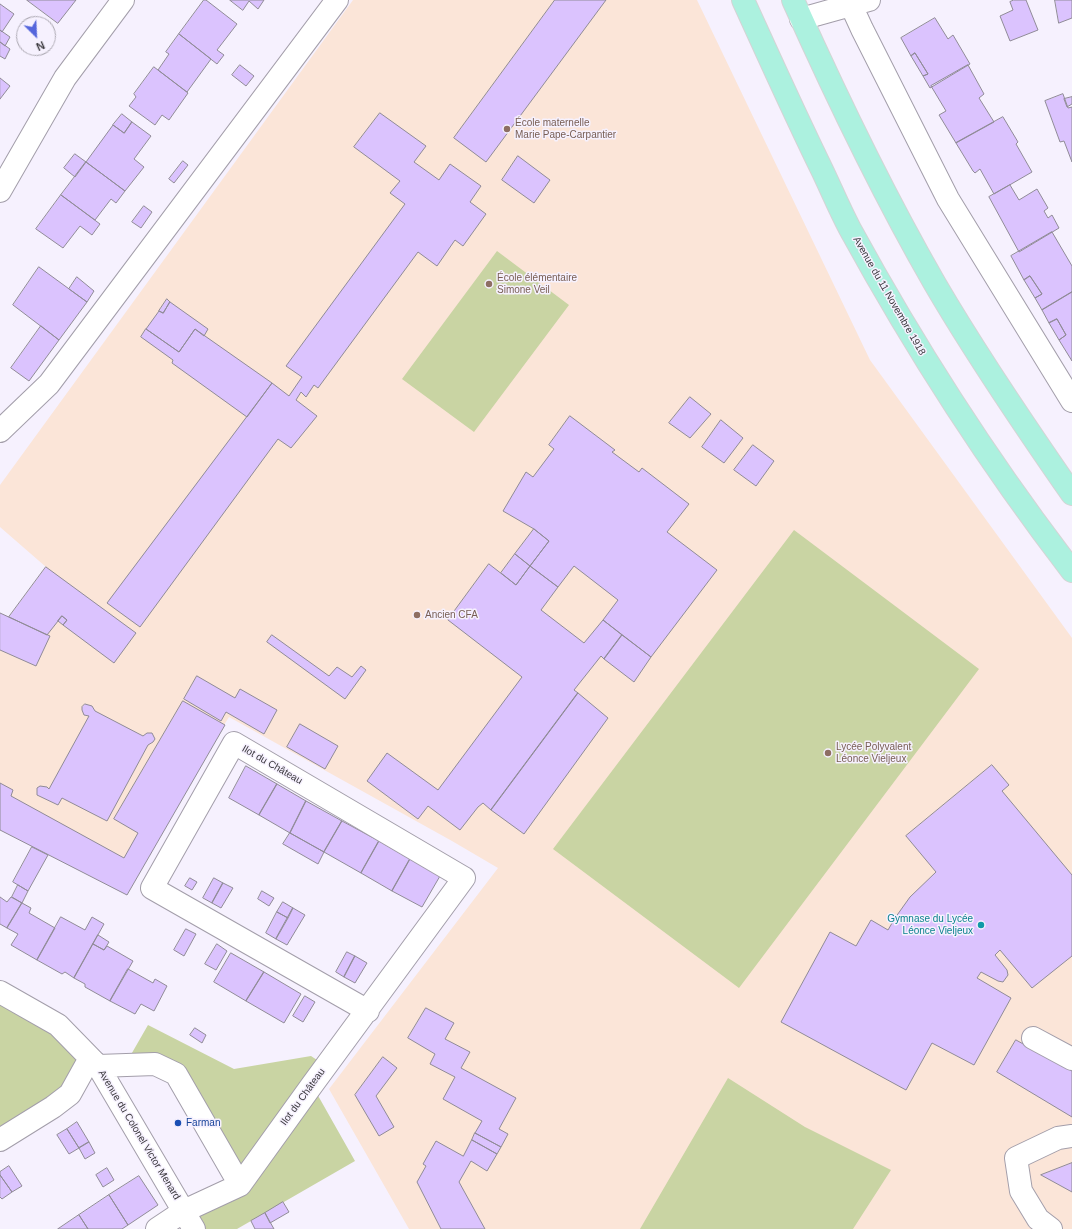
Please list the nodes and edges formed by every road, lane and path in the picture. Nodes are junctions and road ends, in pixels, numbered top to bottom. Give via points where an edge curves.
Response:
1 (123, 0) edge
2 (337, 0) edge
3 (743, 0) edge
4 (860, 2) edge
5 (797, 9) edge
6 (0, 191) edge
7 (1072, 401) edge
8 (0, 431) edge
9 (1072, 494) edge
10 (1072, 571) edge
11 (0, 992) edge
12 (368, 1010) junction
13 (1033, 1038) dead end
14 (1072, 1059) edge
15 (94, 1062) junction
16 (1072, 1136) edge
17 (0, 1140) edge
18 (240, 1185) junction
19 (189, 1220) edge
20 (157, 1229) edge
21 (1051, 1229) edge

1 - 6 street via 65,78
2 - 8 street via 49,384
3 - 10 main road, Avenue du 11 Novembre 1918 via 850,227 892,302 943,388 991,460
4 - 5 street
4 - 7 street via 862,29 948,199
5 - 9 main road via 887,197 935,284 983,362
11 - 15 street, Avenue du Colonel Victor Menard via 58,1025
12 - 12 street, Ilot du Château via 464,878 234,743 152,888
12 - 18 street, Ilot du Château
13 - 14 street
15 - 17 street via 70,1094
15 - 18 street via 155,1064 176,1074
15 - 19 street, Avenue du Colonel Victor Menard
16 - 21 street via 1058,1138 1016,1158 1021,1191 1038,1219
18 - 19 street
19 - 20 street

